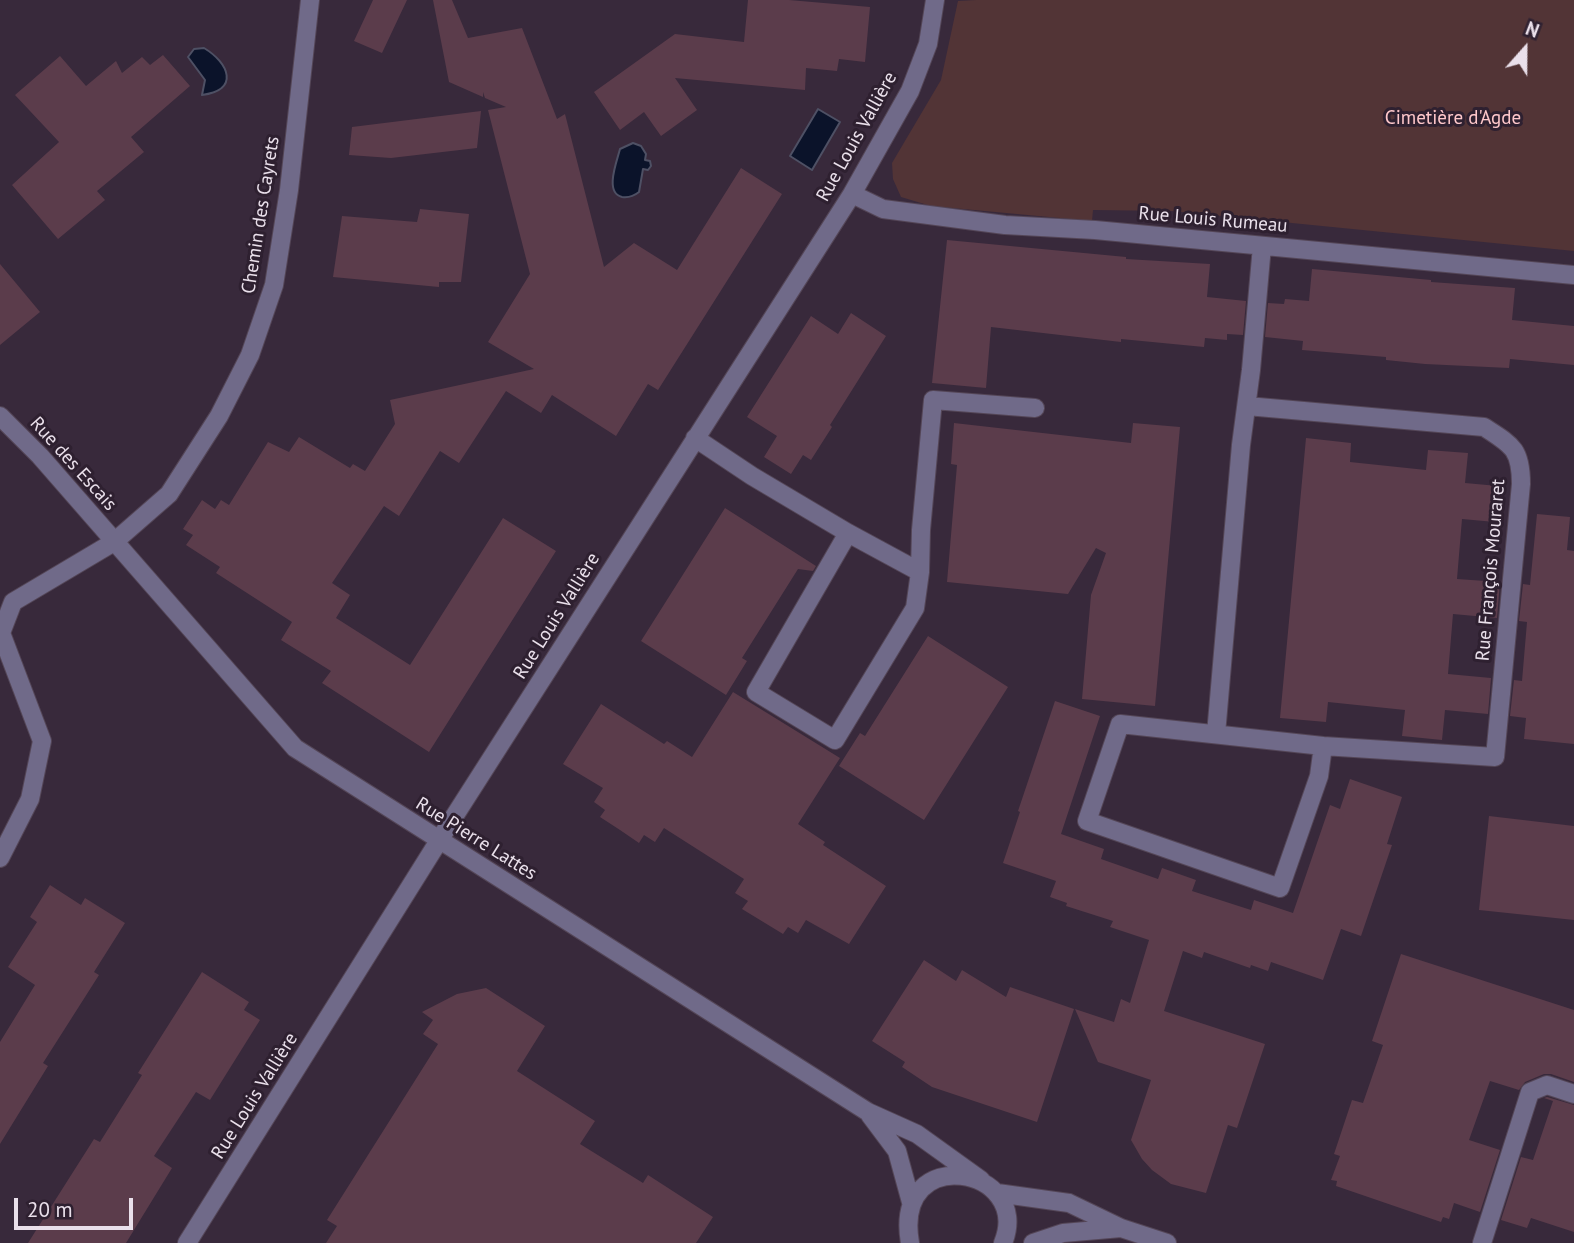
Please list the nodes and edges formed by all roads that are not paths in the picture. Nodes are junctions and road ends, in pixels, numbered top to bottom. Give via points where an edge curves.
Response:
1 (310, 0) edge
2 (935, 0) edge
3 (852, 194) junction
4 (1262, 246) junction
5 (1574, 275) edge
6 (1247, 406) junction
7 (1035, 408) dead end
8 (0, 416) edge
9 (695, 438) junction
10 (848, 533) junction
11 (114, 541) junction
12 (920, 572) junction
13 (1, 633) edge
14 (1216, 734) junction
15 (1323, 746) junction
16 (439, 841) junction
17 (0, 858) edge
18 (1574, 1094) edge
19 (868, 1112) junction
20 (981, 1180) junction
21 (997, 1193) junction
22 (911, 1202) junction
23 (1121, 1228) junction
24 (187, 1243) edge
25 (910, 1243) edge
26 (1003, 1243) edge
27 (1033, 1243) edge
28 (1167, 1243) edge
29 (1482, 1243) edge

1 - 11 street, Chemin des Cayrets via 274,285 250,355 219,416 169,494
2 - 3 street, Rue Louis Vallière via 928,44 910,91
3 - 4 street, Rue Louis Rumeau via 883,209 1005,225
3 - 9 street, Rue Louis Vallière
4 - 5 street, Rue Louis Rumeau
4 - 6 street
6 - 14 street
6 - 15 street, Rue François Mouraret via 1484,427 1510,444 1521,463 1495,757
7 - 12 street via 933,400
8 - 11 street, Rue des Escais
9 - 10 street
9 - 16 street, Rue Louis Vallière
10 - 12 street
10 - 12 street via 756,692 835,740 915,608
11 - 13 street, Chemin des Cayrets via 13,602
11 - 16 street, Rue Pierre Lattes via 295,748
13 - 17 street, Chemin des Cayrets via 42,741 30,799
14 - 15 street, Rue François Mouraret
14 - 15 street, Rue François Mouraret via 1120,724 1087,821 1280,888 1319,776
16 - 19 street, Rue Pierre Lattes
16 - 24 street, Rue Louis Vallière
18 - 29 street via 1547,1085 1530,1092
19 - 20 street, Rue Pierre Lattes via 917,1134
19 - 22 street, Rue Pierre Lattes via 897,1151
20 - 21 street, Rue Pierre Lattes
20 - 22 street via 962,1174 942,1177 923,1187
21 - 23 street via 1069,1203
21 - 26 street via 1006,1213
22 - 25 street, Rue Pierre Lattes via 906,1223
23 - 27 street via 1063,1233
23 - 28 street

